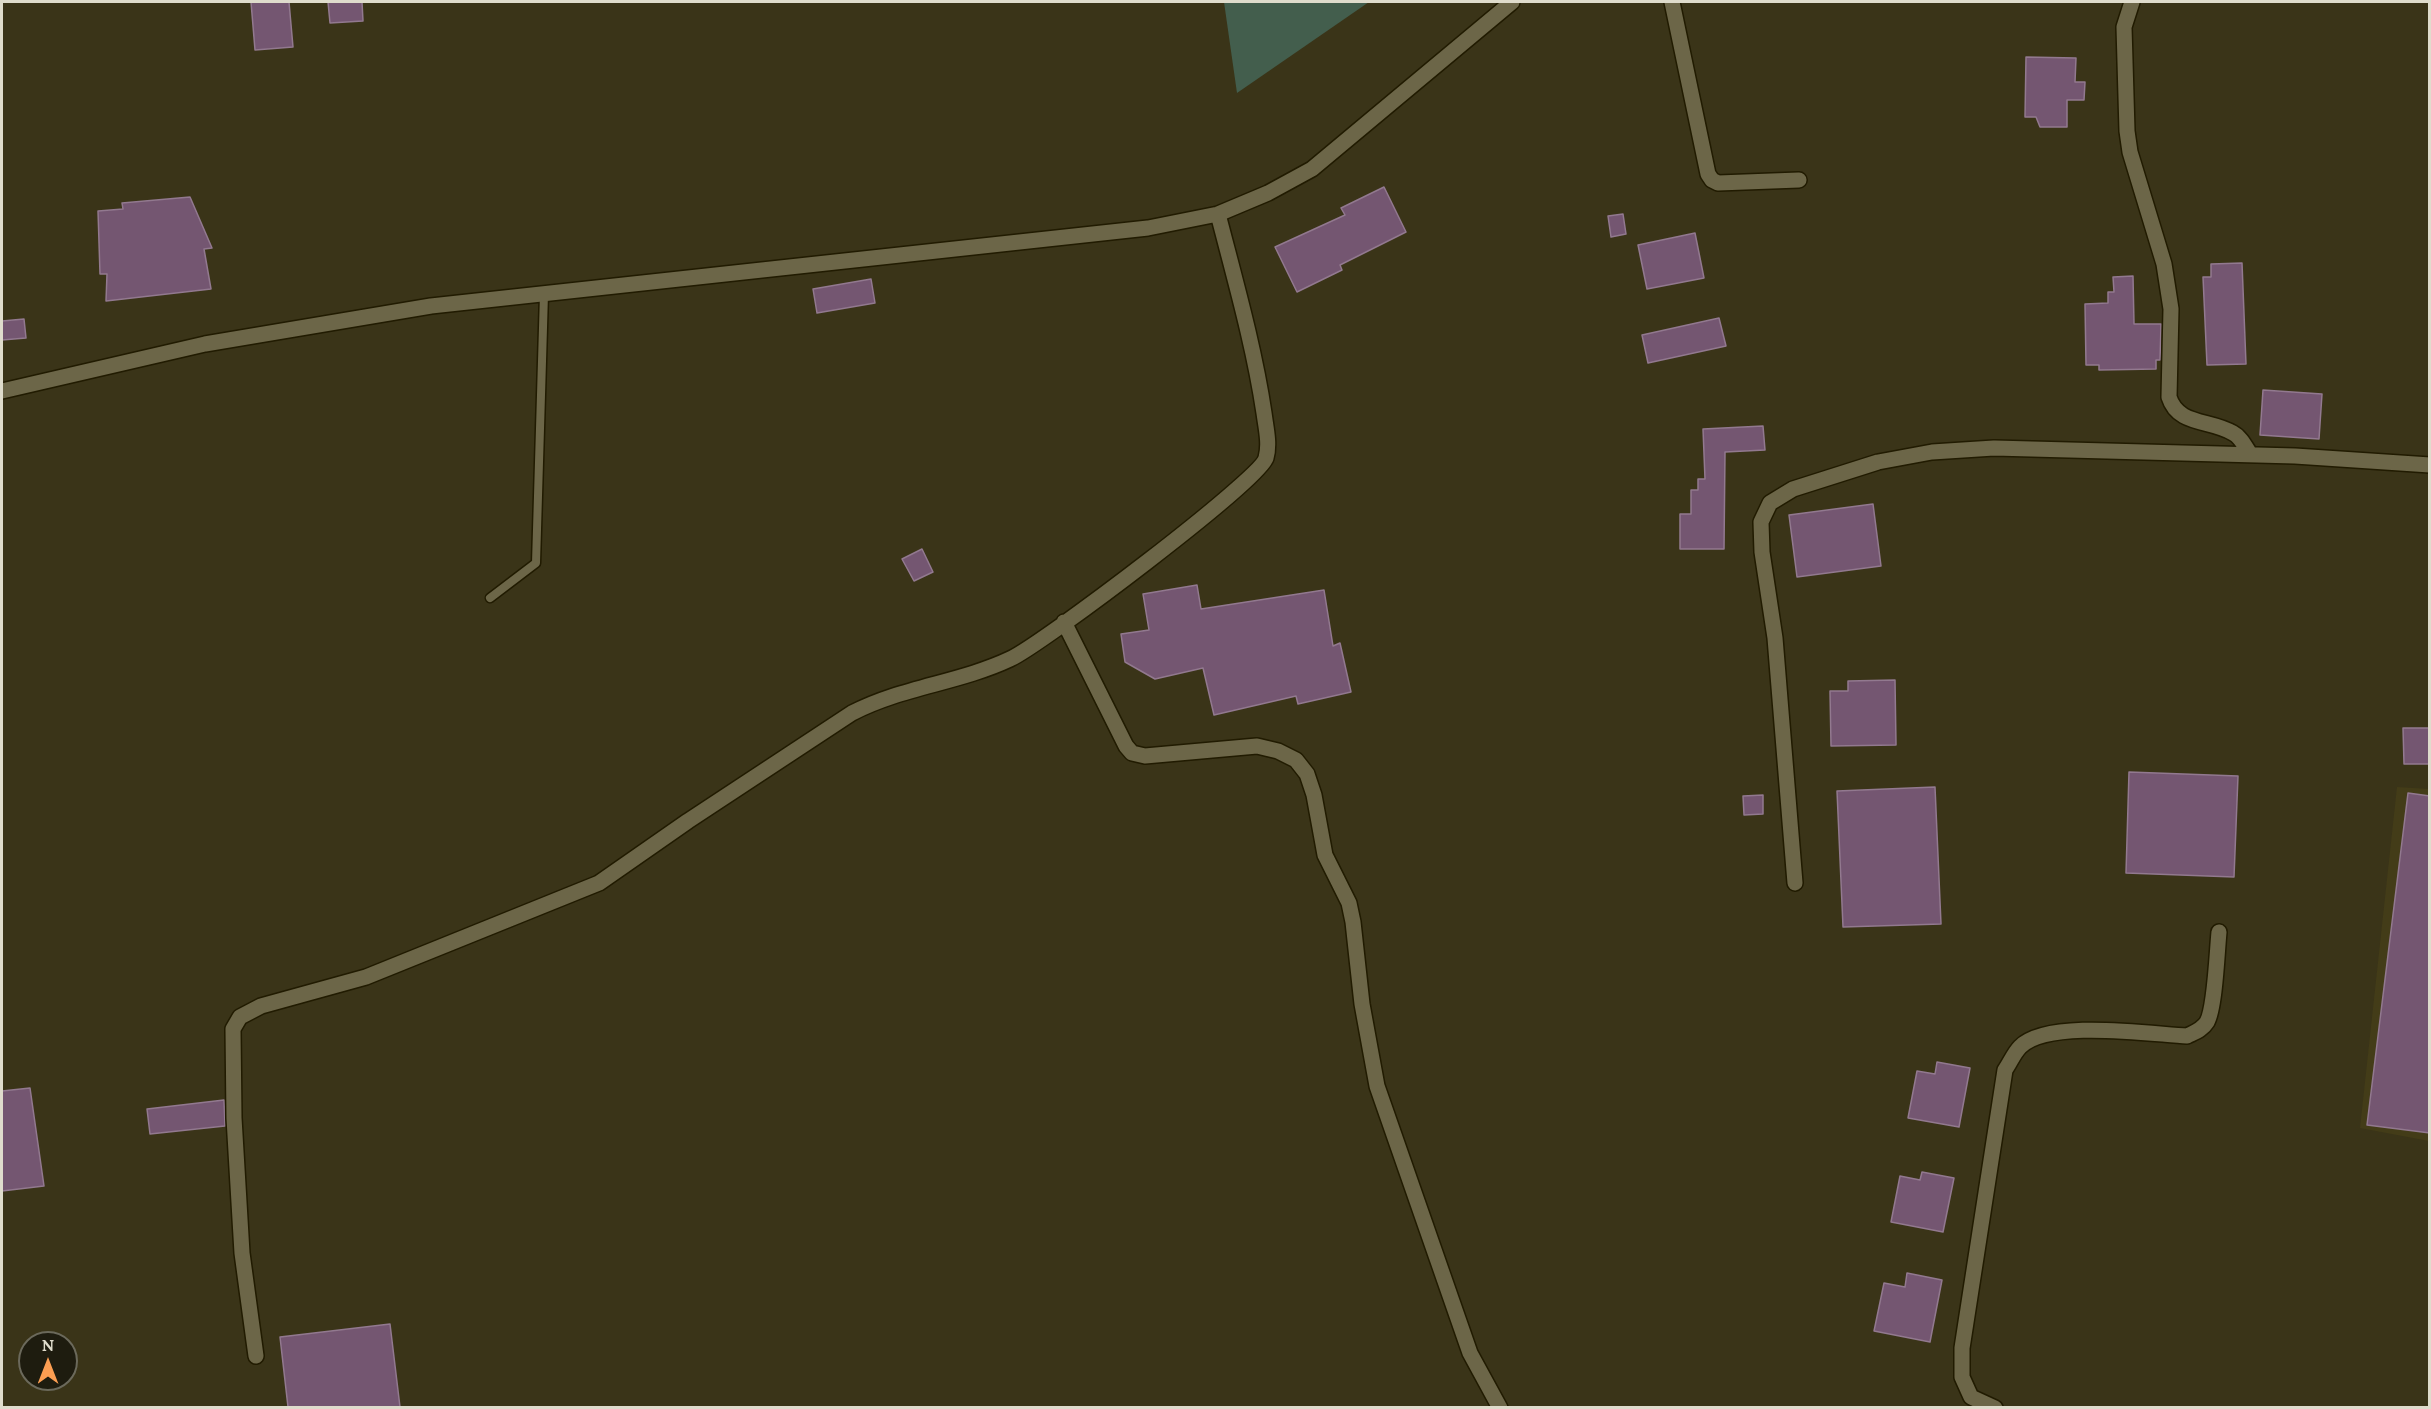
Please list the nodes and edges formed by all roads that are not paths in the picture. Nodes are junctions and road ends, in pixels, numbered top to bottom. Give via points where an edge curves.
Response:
1 (1512, 2) edge
2 (1672, 2) edge
3 (2132, 2) edge
4 (1799, 180) dead end
5 (1218, 214) junction
6 (544, 294) junction
7 (2, 391) edge
8 (2251, 455) junction
9 (2430, 465) edge
10 (490, 598) dead end
11 (1064, 622) junction
12 (1796, 883) dead end
13 (2219, 932) dead end
14 (256, 1356) dead end
15 (1966, 1402) edge
16 (1500, 1407) edge
17 (1995, 1407) edge

1 - 5 street via 1312,169
2 - 4 street via 1712,180
3 - 8 street via 2124,27 2127,131 2164,264 2171,309 2169,397 2172,408 2183,418 2218,425 2236,434
5 - 6 street via 1148,228
5 - 11 street via 1258,374 1268,443 1266,460 1245,483 1167,546
6 - 7 street via 432,306 205,344
6 - 10 lane via 536,563
8 - 9 street
8 - 12 street via 1994,448 1932,452 1856,468 1793,489 1770,503 1761,522 1762,552 1775,638
11 - 14 street via 1013,658 984,671 876,701 852,713 599,883 366,977 261,1006 240,1017 233,1029 234,1118 242,1253
11 - 16 street via 1132,753 1145,756 1257,746 1278,750 1296,760 1307,774 1325,855 1349,903 1377,1086 1470,1353
13 - 15 street via 2211,1007 2208,1021 2201,1029 2187,1036 2077,1029 2044,1034 2021,1046 2005,1070 1962,1348
15 - 17 street

